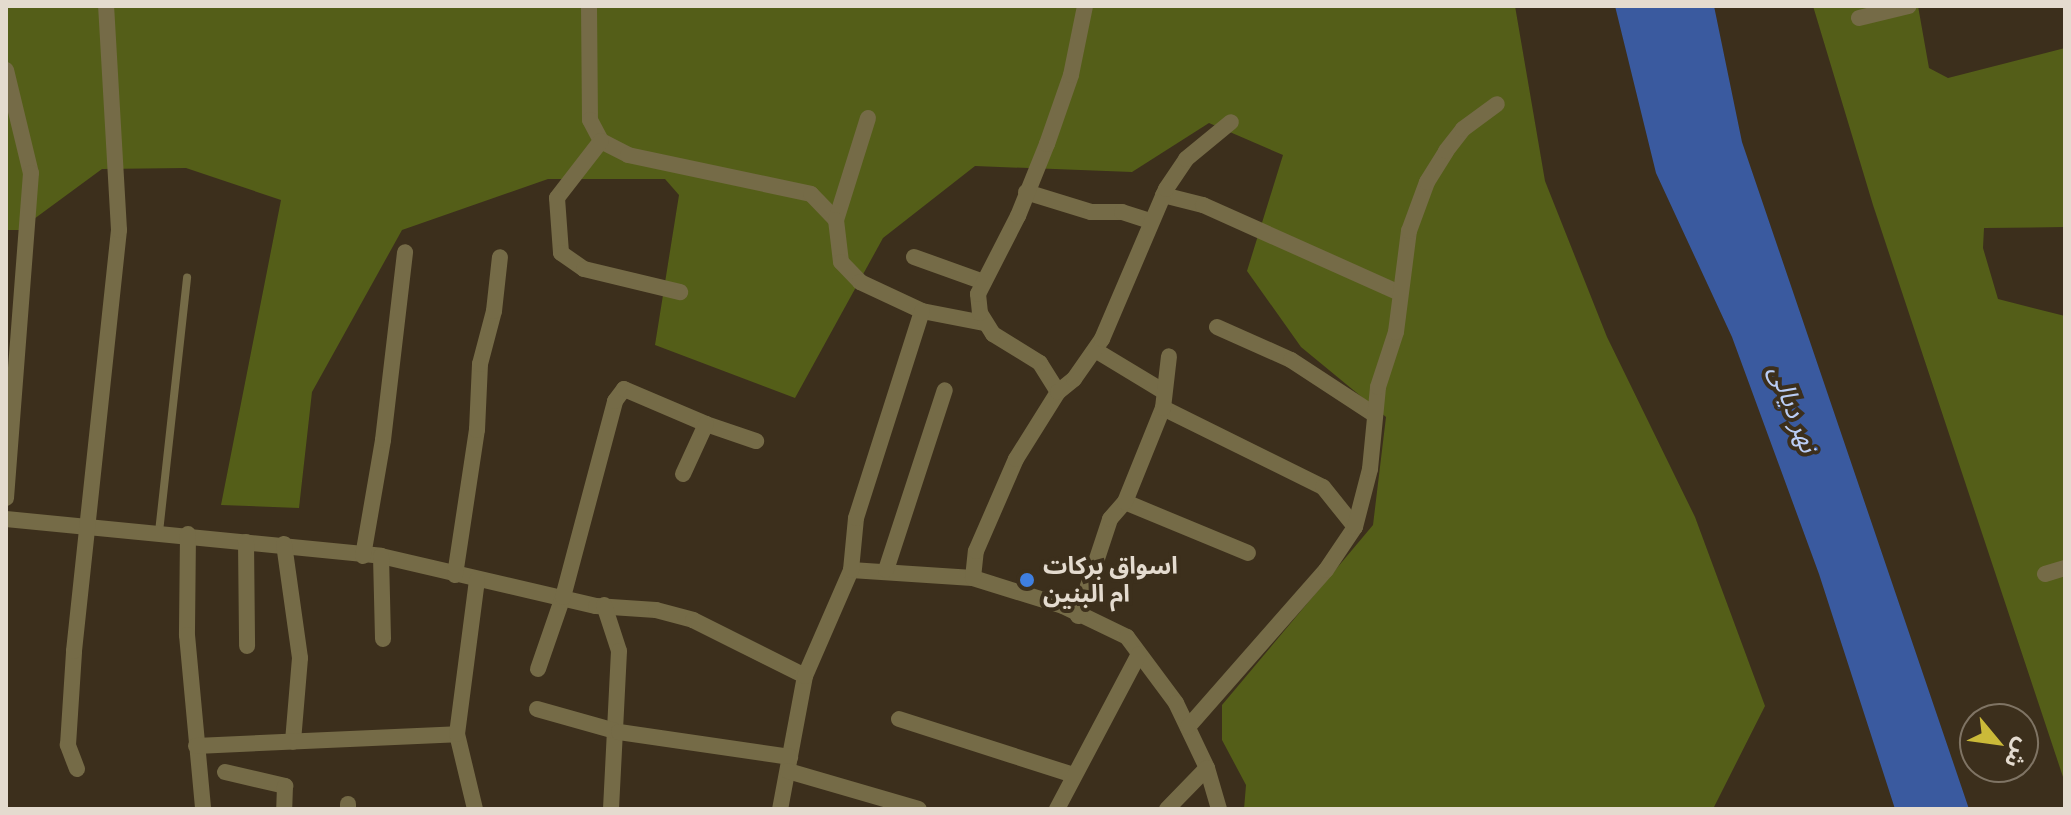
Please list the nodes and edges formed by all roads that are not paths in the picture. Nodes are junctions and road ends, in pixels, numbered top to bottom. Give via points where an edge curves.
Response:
1 (106, 6) edge
2 (589, 6) edge
3 (1085, 6) edge
4 (1909, 6) edge
5 (1859, 18) dead end
6 (6, 70) edge
7 (1497, 104) dead end
8 (868, 118) dead end
9 (1231, 122) dead end
10 (601, 141) junction
11 (1026, 192) junction
12 (1163, 195) junction
13 (836, 220) junction
14 (1150, 221) junction
15 (405, 252) dead end
16 (500, 257) dead end
17 (914, 257) dead end
18 (187, 278) dead end
19 (984, 282) junction
20 (680, 292) dead end
21 (1400, 293) junction
22 (922, 311) junction
23 (984, 323) junction
24 (1217, 327) dead end
25 (1095, 350) junction
26 (1169, 356) dead end
27 (945, 390) dead end
28 (1058, 392) junction
29 (1163, 400) junction
30 (1375, 415) junction
31 (706, 424) junction
32 (756, 441) dead end
33 (683, 474) dead end
34 (6, 498) edge
35 (1125, 502) junction
36 (6, 519) edge
37 (85, 526) junction
38 (1355, 527) junction
39 (159, 532) junction
40 (188, 534) junction
41 (246, 542) junction
42 (284, 544) junction
43 (1248, 553) dead end
44 (363, 556) junction
45 (381, 556) junction
46 (2065, 568) edge
47 (851, 570) junction
48 (886, 570) junction
49 (2045, 574) dead end
50 (455, 575) junction
51 (973, 578) junction
52 (477, 579) junction
53 (563, 597) junction
54 (604, 605) junction
55 (1078, 616) junction
56 (383, 639) dead end
57 (247, 646) dead end
58 (1139, 654) junction
59 (538, 669) dead end
60 (805, 676) junction
61 (537, 709) dead end
62 (899, 719) dead end
63 (1188, 727) junction
64 (619, 732) junction
65 (457, 734) junction
66 (293, 742) junction
67 (196, 746) junction
68 (789, 764) junction
69 (1207, 768) junction
70 (77, 769) dead end
71 (225, 772) dead end
72 (1073, 775) junction
73 (203, 809) edge
74 (284, 809) edge
75 (475, 809) edge
76 (611, 809) edge
77 (780, 809) edge
78 (919, 809) edge
79 (1057, 809) edge
80 (1167, 809) edge
81 (1219, 809) edge

1 - 37 street via 119,230
2 - 10 street via 590,120
3 - 11 street via 1071,75
4 - 5 street
6 - 34 street via 31,173
7 - 21 street via 1463,129 1427,182 1409,231
8 - 13 street
9 - 12 street via 1186,159
10 - 13 street via 628,155 811,194
10 - 20 street via 557,198 561,253 584,269
11 - 14 street via 1091,212 1122,212
11 - 19 street
12 - 14 street
12 - 21 street via 1203,205
13 - 22 street via 841,262 860,282
14 - 25 street
15 - 44 street
16 - 50 street via 480,364 477,430
17 - 19 street
18 - 39 lane
19 - 23 street via 978,294
21 - 30 street
22 - 23 street
22 - 47 street via 856,518
23 - 28 street via 1040,363
24 - 30 street via 1291,360
25 - 28 street
25 - 29 street
26 - 29 street
27 - 48 street
28 - 51 street via 1016,459 976,551
29 - 35 street
29 - 38 street via 1323,487
30 - 38 street
31 - 32 street
31 - 33 street
31 - 53 street via 624,389 615,401
35 - 43 street
35 - 55 street via 1110,519
36 - 37 street
37 - 39 street
37 - 70 street via 68,745
38 - 63 street via 1326,570
39 - 40 street
40 - 41 street
40 - 67 street via 187,635
41 - 42 street
41 - 57 street
42 - 44 street
42 - 66 street via 300,658
44 - 45 street
45 - 50 street
45 - 56 street
46 - 49 street
47 - 48 street
47 - 60 street
48 - 51 street
50 - 52 street
51 - 55 street via 1063,606
52 - 53 street
52 - 65 street
53 - 54 street
53 - 59 street
54 - 60 street via 693,620
54 - 64 street via 619,651
55 - 58 street via 1127,637
58 - 63 street
58 - 72 street
60 - 68 street
61 - 64 street
62 - 72 street
63 - 69 street
64 - 68 street
64 - 76 street
65 - 66 street
65 - 75 street
66 - 67 street
67 - 73 street
68 - 77 street
68 - 78 street
69 - 80 street
69 - 81 street
71 - 74 street via 285,786
72 - 79 street

